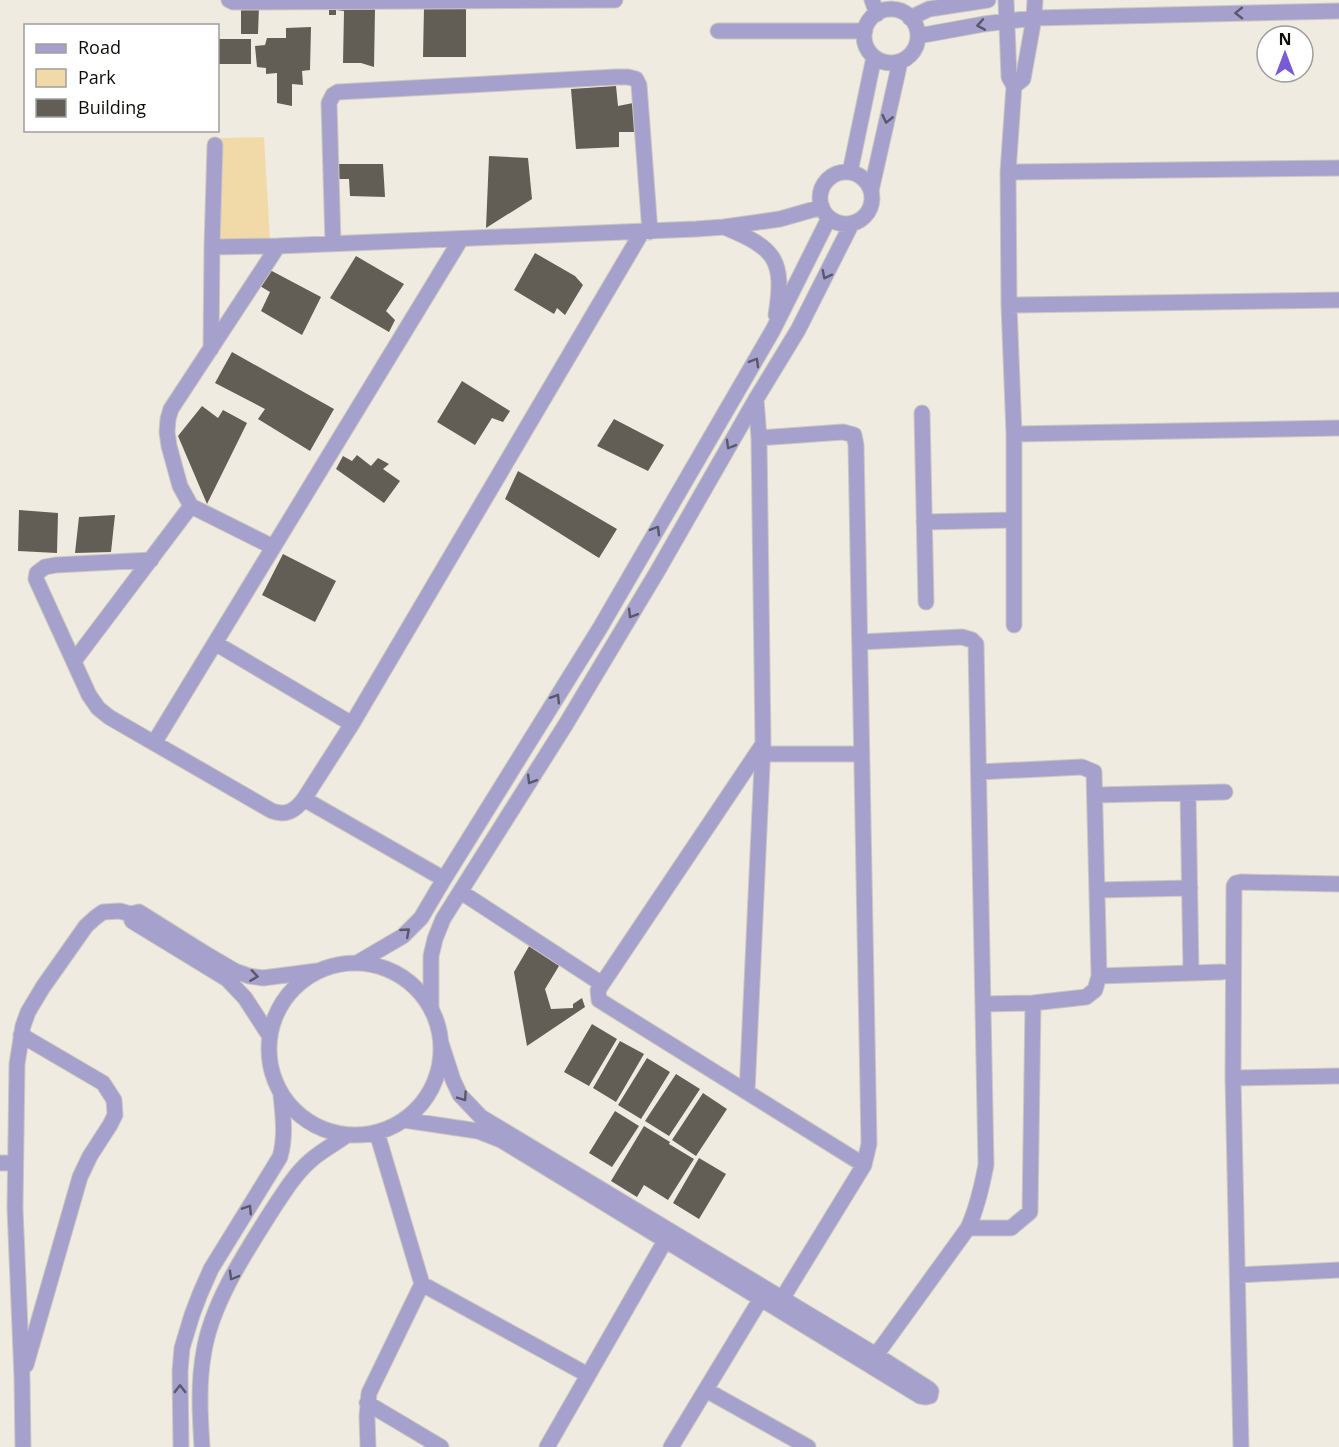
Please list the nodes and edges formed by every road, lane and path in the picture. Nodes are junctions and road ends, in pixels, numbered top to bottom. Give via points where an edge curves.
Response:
1 (229, 0) edge
2 (615, 0) edge
3 (988, 0) edge
4 (1006, 0) edge
5 (1035, 0) edge
6 (1275, 6) edge
7 (874, 7) edge
8 (1339, 11) edge
9 (910, 18) junction
10 (1034, 18) junction
11 (1008, 21) junction
12 (718, 31) dead end
13 (865, 31) junction
14 (918, 36) junction
15 (874, 57) junction
16 (900, 62) junction
17 (1014, 87) junction
18 (215, 145) dead end
19 (1339, 168) edge
20 (850, 172) junction
21 (1008, 172) junction
22 (871, 191) junction
23 (825, 212) junction
24 (852, 223) junction
25 (724, 227) junction
26 (646, 232) junction
27 (461, 239) junction
28 (333, 244) junction
29 (278, 246) junction
30 (212, 247) junction
31 (1339, 300) edge
32 (1009, 304) junction
33 (776, 325) junction
34 (798, 330) junction
35 (211, 349) junction
36 (756, 399) junction
37 (922, 413) dead end
38 (1339, 428) edge
39 (1014, 434) junction
40 (759, 438) junction
41 (191, 506) junction
42 (1014, 520) junction
43 (924, 522) junction
44 (273, 547) junction
45 (151, 560) junction
46 (926, 602) dead end
47 (1014, 625) dead end
48 (860, 642) junction
49 (215, 643) junction
50 (74, 661) junction
51 (352, 724) junction
52 (154, 743) junction
53 (763, 749) junction
54 (862, 754) junction
55 (979, 772) junction
56 (1225, 792) dead end
57 (1188, 793) junction
58 (1095, 795) junction
59 (304, 799) junction
60 (444, 879) junction
61 (1339, 884) edge
62 (1190, 888) junction
63 (1097, 890) junction
64 (460, 892) junction
65 (129, 915) junction
66 (357, 963) junction
67 (317, 971) junction
68 (1191, 972) junction
69 (1222, 972) dead end
70 (1100, 976) junction
71 (602, 984) junction
72 (1033, 1003) junction
73 (983, 1004) junction
74 (431, 1008) junction
75 (21, 1035) junction
76 (269, 1035) junction
77 (441, 1043) junction
78 (1339, 1076) edge
79 (1233, 1078) junction
80 (747, 1092) junction
81 (281, 1095) junction
82 (404, 1120) junction
83 (377, 1132) junction
84 (347, 1135) junction
85 (8, 1163) edge
86 (864, 1165) junction
87 (968, 1228) junction
88 (668, 1236) junction
89 (1339, 1270) edge
90 (1238, 1275) junction
91 (422, 1284) junction
92 (764, 1294) junction
93 (779, 1303) junction
94 (588, 1375) junction
95 (22, 1377) junction
96 (706, 1390) junction
97 (367, 1403) junction
98 (23, 1447) edge
99 (181, 1447) edge
100 (202, 1447) edge
101 (368, 1447) edge
102 (441, 1447) edge
103 (547, 1447) edge
104 (671, 1447) edge
105 (808, 1447) edge
106 (1241, 1447) edge

1 - 2 street
3 - 9 street via 929,9
4 - 11 street
5 - 10 street
6 - 8 street
6 -> 10 street
7 - 9 street via 899,11
7 - 13 street
9 - 14 street
10 - 11 street
10 - 17 street via 1023,80
11 -> 14 street
11 - 17 street via 1009,77
12 - 13 street
13 - 15 street via 866,44
14 - 16 street via 914,52
15 - 16 street via 882,62
15 - 20 street
16 -> 22 street
17 - 21 street
18 - 30 street
19 - 21 street
20 - 22 street via 864,178
20 - 23 street via 833,176 821,189
21 - 32 street
22 - 24 street via 866,215
23 - 24 street via 836,222
23 - 25 street
23 - 33 street
24 -> 34 street
25 - 26 street
25 - 33 street via 756,242 773,259 780,280
26 - 27 street
26 - 28 street via 639,85 636,78 616,77 343,91 333,95 329,103
26 - 51 street
27 - 28 street
27 - 44 street
28 - 29 street
29 - 30 street
29 - 35 street
30 - 35 street
31 - 32 street
32 - 39 street
33 - 34 street
60 -> 33 street via 600,628
34 - 36 street
35 - 41 street via 171,409 166,432 180,486
36 - 40 street
36 -> 64 street via 572,714
37 - 43 street
38 - 39 street
39 - 42 street
40 - 48 street via 843,432 854,435
40 - 53 street
41 - 44 street
41 - 45 street
42 - 43 street
42 - 47 street
43 - 46 street
44 - 49 street
45 - 50 street
45 - 50 street via 56,565 39,570 36,579
48 - 54 street
48 - 55 street via 962,637 976,644
49 - 51 street
49 - 52 street
50 - 52 street via 89,695 102,712
51 - 59 street
52 - 59 street via 277,813 289,813
53 - 54 street
53 - 71 street
53 - 80 street
54 - 86 street via 869,1123
55 - 58 street via 1082,767 1094,772
55 - 73 street
56 - 57 street
57 - 58 street
57 - 62 street
58 - 63 street
59 - 60 street
66 -> 60 street via 403,936 421,918
61 - 79 street via 1234,884
62 - 63 street
62 - 68 street
63 - 70 street
64 - 71 street
64 - 74 street via 435,939 431,956
65 -> 67 street via 139,912 249,976 263,978
65 - 75 street via 103,912 86,926 38,995
65 - 76 street via 132,921 227,979
66 - 67 street
66 - 74 street via 372,964 400,975 423,995
67 - 76 street via 280,1004
68 - 69 street
68 - 70 street
70 - 72 street via 1095,990 1086,997
71 - 80 street via 598,994 605,1005
72 - 73 street
72 - 87 street via 1030,1212 1011,1228
73 - 87 street via 986,1165
74 - 77 street
75 - 85 street
75 - 95 street via 104,1083 114,1100 115,1115 80,1177
76 - 81 street via 269,1066
77 - 82 street via 433,1087
77 -> 88 street via 460,1095 481,1117
78 - 79 street
79 - 90 street
80 - 86 street
81 - 84 street via 316,1127
99 -> 81 street via 182,1348 208,1275 280,1157 284,1133
82 - 83 street
82 - 88 street via 453,1126 501,1140
83 - 84 street
83 - 91 street
84 -> 100 street via 309,1161 292,1180 215,1311 200,1378
85 - 95 street via 15,1208
86 - 93 street
87 - 93 street via 873,1360
88 - 92 street
88 - 94 street
89 - 90 street
90 - 106 street
91 - 94 street
91 - 97 street
92 - 93 street
92 - 96 street
94 - 103 street
95 - 98 street
96 - 104 street
96 - 105 street
97 - 101 street
97 - 102 street

